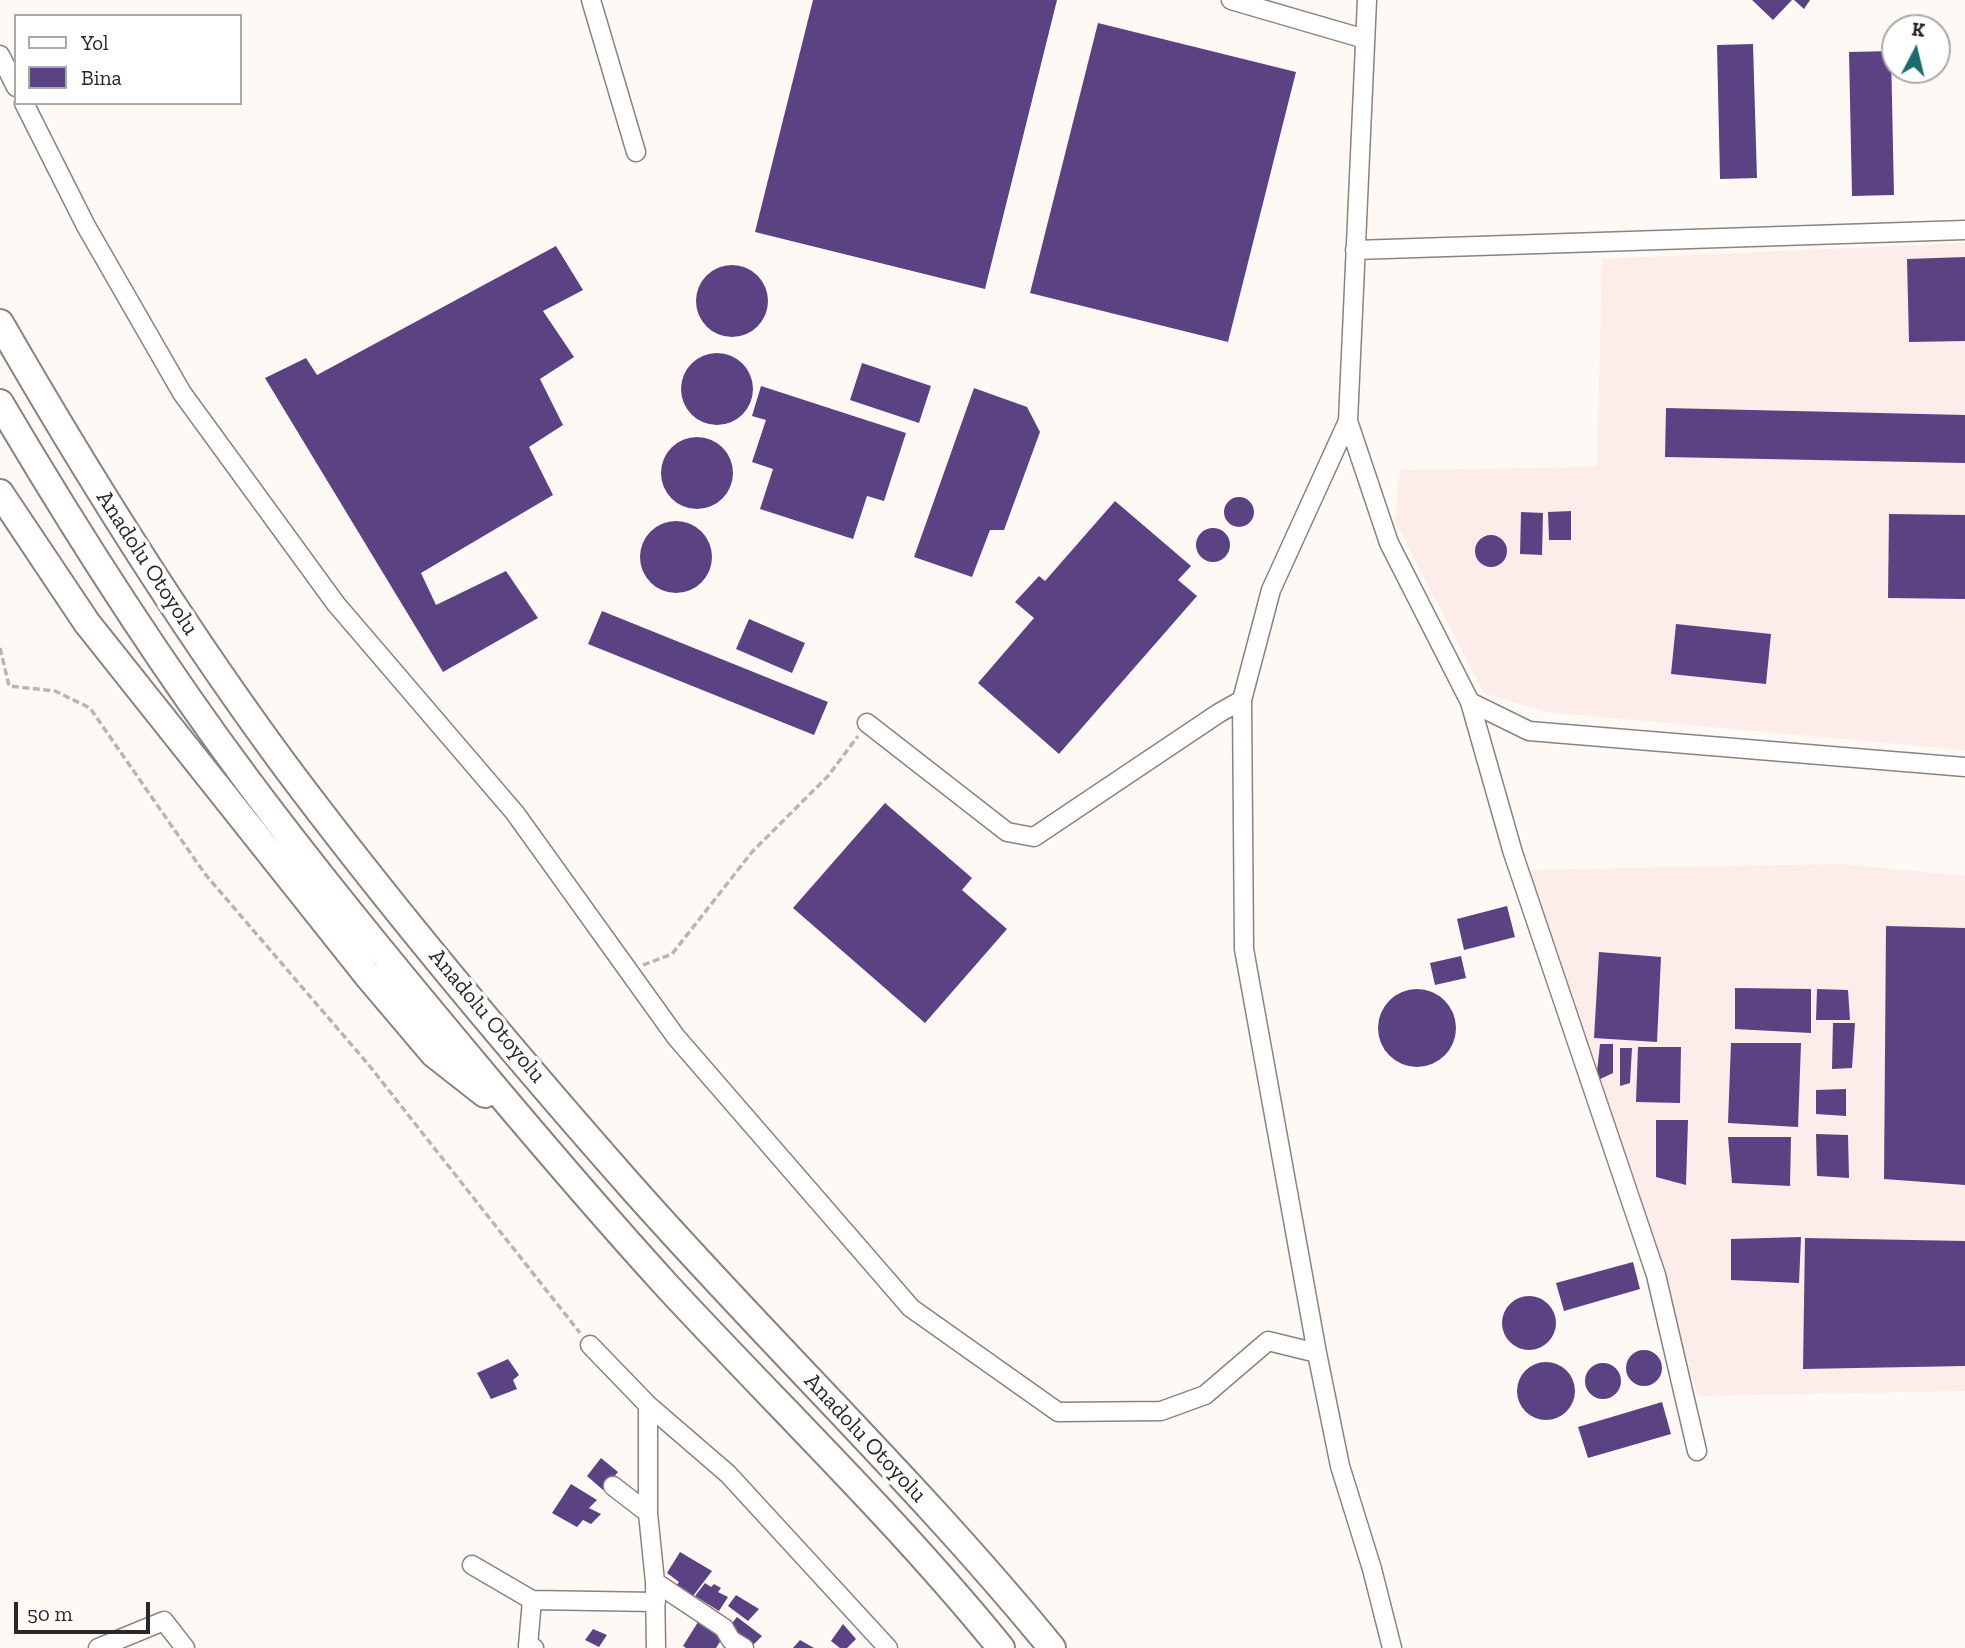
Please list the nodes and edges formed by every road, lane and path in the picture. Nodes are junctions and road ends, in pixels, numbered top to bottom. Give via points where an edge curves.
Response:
1 (591, 0) edge
2 (1231, 0) edge
3 (1367, 0) edge
4 (1365, 39) junction
5 (0, 55) edge
6 (14, 82) edge
7 (25, 105) edge
8 (636, 152) dead end
9 (1965, 230) edge
10 (1355, 250) junction
11 (0, 323) edge
12 (0, 403) edge
13 (1348, 421) junction
14 (0, 493) edge
15 (0, 648) edge
16 (1242, 700) junction
17 (1470, 702) junction
18 (867, 723) joint
19 (1965, 767) edge
20 (628, 970) junction
21 (527, 1126) junction
22 (590, 1345) joint
23 (1317, 1353) junction
24 (648, 1405) junction
25 (1697, 1451) dead end
26 (613, 1486) dead end
27 (649, 1513) junction
28 (472, 1565) dead end
29 (655, 1582) junction
30 (532, 1600) junction
31 (656, 1602) junction
32 (98, 1648) edge
33 (185, 1648) edge
34 (534, 1648) edge
35 (656, 1648) edge
36 (744, 1648) edge
37 (888, 1648) edge
38 (1001, 1648) edge
39 (1052, 1648) edge
40 (1392, 1648) edge

1 - 8 street
2 - 4 street
3 - 4 street
4 - 10 street
5 - 6 street
7 - 20 street via 86,226 182,393 336,604 515,813
9 - 10 street
10 - 13 street
11 - 39 highway, Anadolu Otoyolu via 144,561 344,842 628,1183 967,1547
12 - 21 highway, Anadolu Otoyolu via 103,571 247,780 400,975
13 - 16 street via 1271,590
13 - 17 street via 1389,542
14 - 21 highway via 87,623 367,975 434,1054
15 - 22 path via 9,686 55,691 90,708 205,874 368,1064
16 - 18 street via 1034,837 1007,832
16 - 23 street via 1244,949
17 - 19 street via 1529,731
17 - 25 street via 1513,852 1656,1275
18 - 20 path via 828,776 752,852 672,954
20 - 23 street via 676,1037 911,1308 1058,1412 1161,1412 1205,1395 1268,1341
21 - 38 highway, Anadolu Otoyolu via 667,1286 877,1508
22 - 24 street
23 - 40 street via 1340,1466
24 - 27 street
24 - 37 street via 728,1474
26 - 27 street
27 - 29 street
28 - 30 street
29 - 31 street
29 - 36 street via 724,1628
30 - 31 street
30 - 34 street via 528,1646
31 - 35 street
32 - 33 street via 164,1621

